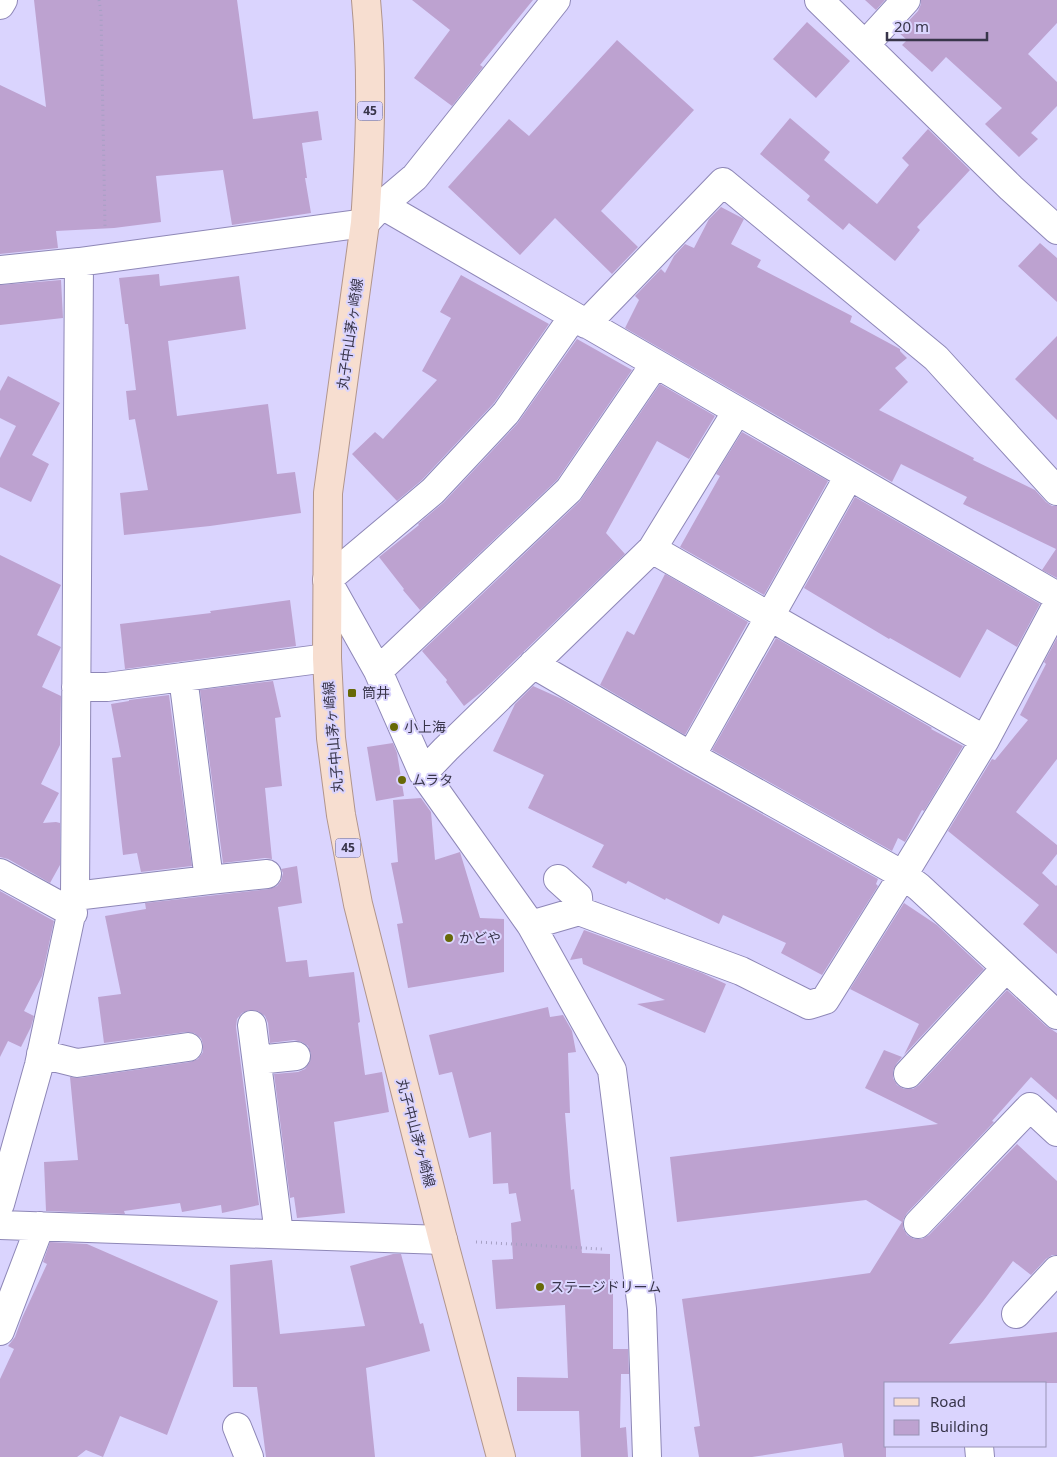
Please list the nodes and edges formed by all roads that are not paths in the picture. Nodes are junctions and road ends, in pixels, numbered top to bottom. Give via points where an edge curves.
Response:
1 (3, 0) edge
2 (366, 0) edge
3 (556, 0) edge
4 (818, 0) edge
5 (906, 0) edge
6 (0, 5) edge
7 (865, 45) junction
8 (373, 214) junction
9 (1057, 230) edge
10 (92, 260) junction
11 (0, 270) edge
12 (579, 320) junction
13 (655, 364) junction
14 (737, 411) junction
15 (849, 476) junction
16 (1057, 491) edge
17 (652, 549) junction
18 (327, 580) junction
19 (1057, 596) edge
20 (1057, 605) edge
21 (770, 616) junction
22 (327, 658) junction
23 (533, 664) junction
24 (378, 671) junction
25 (183, 677) junction
26 (90, 687) junction
27 (985, 740) junction
28 (690, 756) junction
29 (424, 773) junction
30 (0, 873) edge
31 (267, 874) dead end
32 (904, 875) junction
33 (558, 879) dead end
34 (209, 880) junction
35 (85, 899) junction
36 (580, 911) junction
37 (531, 925) junction
38 (1006, 968) junction
39 (1057, 1015) edge
40 (252, 1025) dead end
41 (188, 1047) dead end
42 (46, 1055) junction
43 (296, 1056) dead end
44 (257, 1060) junction
45 (908, 1074) dead end
46 (1057, 1132) edge
47 (13, 1221) edge
48 (918, 1224) dead end
49 (279, 1234) junction
50 (443, 1240) junction
51 (1057, 1270) edge
52 (1016, 1314) dead end
53 (0, 1330) edge
54 (237, 1427) dead end
55 (249, 1457) edge
56 (501, 1457) edge
57 (647, 1457) edge

1 - 6 street
2 - 8 main road, 丸子中山茅ヶ崎線 / 45 via 371,78 368,179
3 - 8 street via 415,177
4 - 7 street
5 - 7 street
7 - 9 street
8 - 10 street
8 - 12 street
8 - 18 main road, 丸子中山茅ヶ崎線 / 45 via 328,493
10 - 11 street
10 - 26 street
12 - 13 street
12 - 16 street via 723,182 936,358
12 - 18 street via 506,413 433,491
13 - 14 street
13 - 24 street via 569,490
14 - 15 street
14 - 17 street
15 - 19 street
15 - 21 street
17 - 21 street
17 - 23 street
18 - 22 main road, 丸子中山茅ヶ崎線 / 45
18 - 24 street
20 - 27 street
21 - 27 street
21 - 28 street
22 - 25 street
22 - 50 main road, 丸子中山茅ヶ崎線 / 45 via 331,738 358,904
23 - 28 street
23 - 29 street
24 - 29 street
25 - 26 street
25 - 34 street
26 - 35 street
27 - 32 street
28 - 32 street
29 - 37 street
30 - 35 street
31 - 34 street
32 - 36 street via 825,1000 809,1005 742,971
32 - 38 street
33 - 36 street via 578,897
34 - 35 street
35 - 42 street
36 - 37 street
37 - 57 street via 612,1070 642,1309
38 - 39 street
38 - 45 street
40 - 44 street
41 - 42 street via 77,1062
42 - 47 street
43 - 44 street
44 - 49 street
46 - 48 street via 1030,1107
47 - 49 street
47 - 53 street
49 - 50 street
50 - 56 main road, 丸子中山茅ヶ崎線 / 45
51 - 52 street
54 - 55 street

